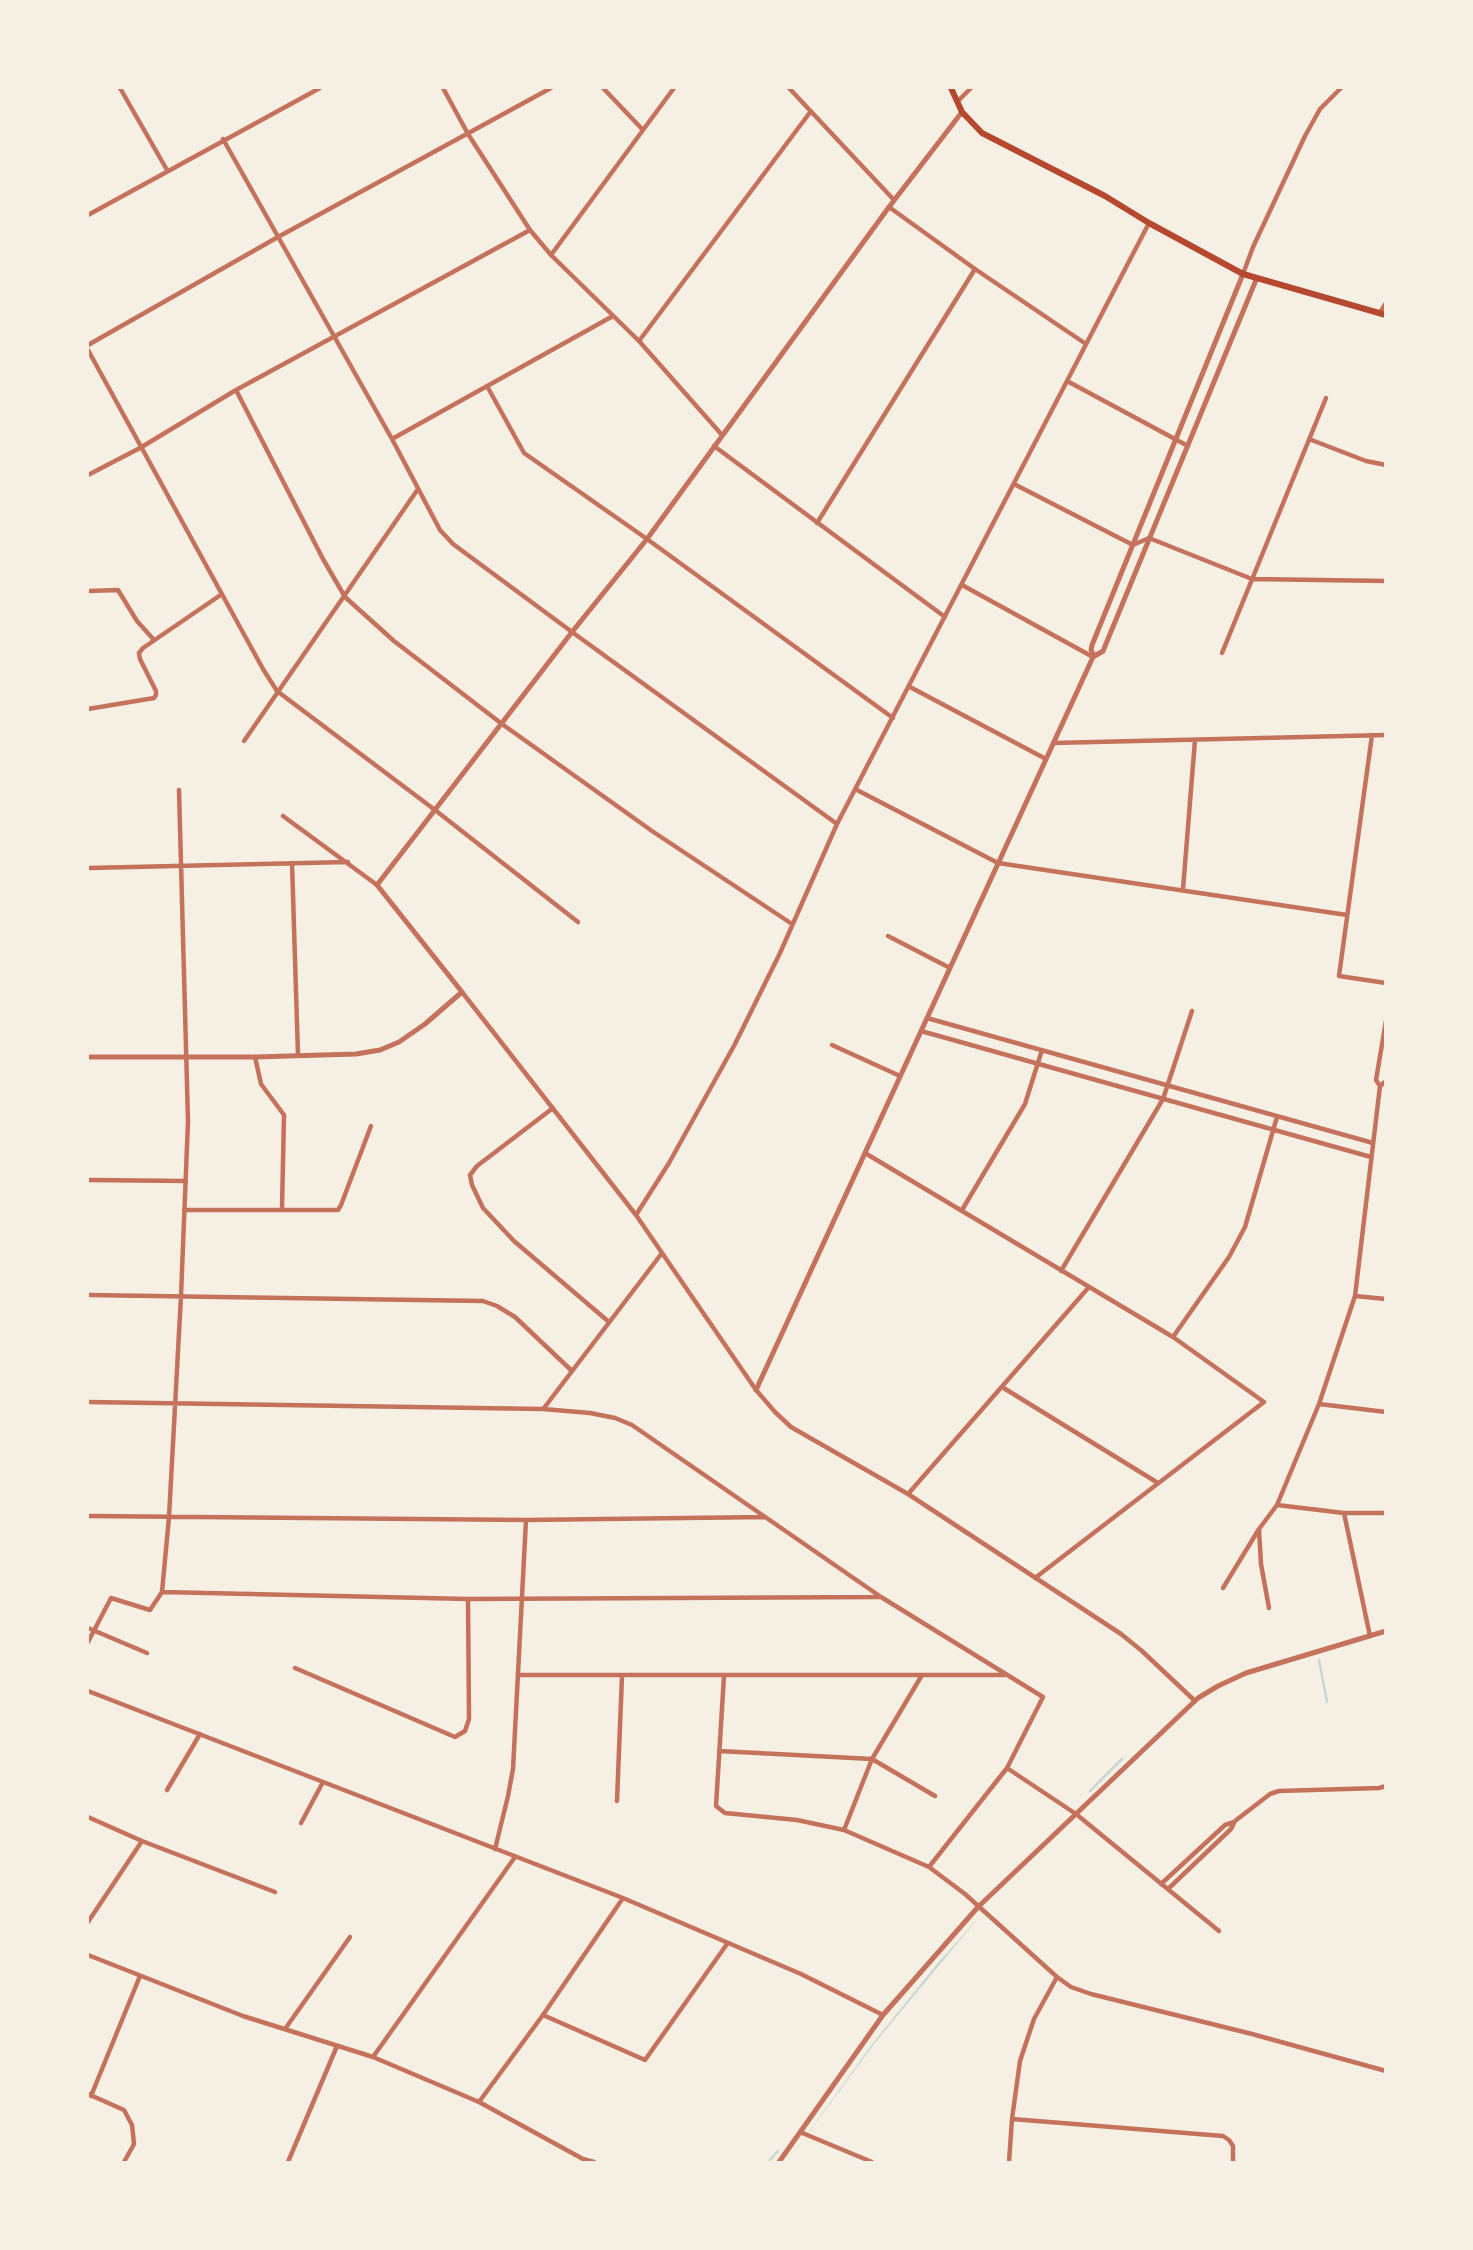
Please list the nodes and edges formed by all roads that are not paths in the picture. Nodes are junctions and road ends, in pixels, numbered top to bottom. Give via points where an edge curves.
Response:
1 (120, 88) edge
2 (320, 88) edge
3 (443, 88) edge
4 (551, 88) edge
5 (603, 88) edge
6 (674, 88) edge
7 (789, 88) edge
8 (951, 88) edge
9 (971, 88) edge
10 (1341, 88) edge
11 (958, 101) junction
12 (811, 111) junction
13 (962, 112) junction
14 (643, 130) junction
15 (468, 134) junction
16 (223, 139) junction
17 (167, 170) junction
18 (894, 200) junction
19 (889, 207) junction
20 (88, 215) edge
21 (1149, 223) junction
22 (530, 230) junction
23 (278, 237) junction
24 (551, 255) junction
25 (975, 269) junction
26 (1243, 274) junction
27 (1256, 279) junction
28 (1385, 303) edge
29 (1382, 315) edge
30 (613, 316) junction
31 (333, 337) junction
32 (639, 341) junction
33 (1086, 344) junction
34 (88, 345) edge
35 (88, 350) edge
36 (1067, 382) junction
37 (487, 386) junction
38 (236, 390) junction
39 (1326, 398) dead end
40 (722, 435) junction
41 (392, 439) junction
42 (1309, 439) junction
43 (1177, 441) junction
44 (715, 446) junction
45 (1188, 446) junction
46 (140, 448) junction
47 (1385, 465) edge
48 (88, 474) edge
49 (1014, 484) junction
50 (418, 489) junction
51 (817, 523) junction
52 (1149, 538) junction
53 (647, 539) junction
54 (1133, 545) junction
55 (1252, 579) junction
56 (1385, 581) edge
57 (962, 586) junction
58 (88, 591) edge
59 (222, 594) junction
60 (345, 597) junction
61 (946, 617) junction
62 (572, 632) junction
63 (154, 640) junction
64 (1222, 653) dead end
65 (1093, 656) junction
66 (910, 687) junction
67 (278, 691) junction
68 (88, 709) edge
69 (893, 719) junction
70 (502, 724) junction
71 (1372, 735) junction
72 (1385, 735) edge
73 (1195, 740) junction
74 (244, 741) dead end
75 (1053, 743) junction
76 (1045, 759) junction
77 (179, 790) dead end
78 (857, 790) junction
79 (435, 810) junction
80 (284, 816) dead end
81 (837, 824) junction
82 (348, 862) junction
83 (292, 863) junction
84 (998, 863) junction
85 (183, 864) junction
86 (88, 868) edge
87 (377, 885) junction
88 (1184, 889) junction
89 (1347, 915) junction
90 (578, 922) dead end
91 (792, 924) junction
92 (888, 936) dead end
93 (950, 968) junction
94 (1385, 983) edge
95 (462, 992) junction
96 (1192, 1011) dead end
97 (927, 1018) junction
98 (1385, 1021) edge
99 (921, 1031) junction
100 (832, 1045) dead end
101 (1042, 1050) junction
102 (298, 1055) junction
103 (88, 1057) edge
104 (185, 1057) junction
105 (255, 1058) junction
106 (1039, 1064) junction
107 (900, 1076) junction
108 (1385, 1081) edge
109 (1169, 1086) junction
110 (1381, 1091) edge
111 (1163, 1099) junction
112 (553, 1108) junction
113 (1277, 1117) junction
114 (371, 1126) dead end
115 (1273, 1130) junction
116 (1373, 1143) junction
117 (864, 1153) junction
118 (1371, 1157) junction
119 (88, 1180) edge
120 (186, 1181) junction
121 (282, 1209) junction
122 (184, 1210) junction
123 (961, 1210) junction
124 (636, 1215) junction
125 (662, 1253) junction
126 (1061, 1271) junction
127 (1089, 1286) junction
128 (88, 1295) edge
129 (181, 1296) junction
130 (1355, 1296) junction
131 (1385, 1299) edge
132 (609, 1322) junction
133 (1173, 1337) junction
134 (572, 1371) junction
135 (1002, 1387) junction
136 (756, 1390) junction
137 (88, 1402) edge
138 (174, 1403) junction
139 (1319, 1404) junction
140 (543, 1409) junction
141 (1385, 1412) edge
142 (1158, 1483) junction
143 (908, 1494) junction
144 (1277, 1505) junction
145 (1344, 1513) junction
146 (1385, 1513) edge
147 (88, 1516) edge
148 (169, 1517) junction
149 (766, 1517) junction
150 (526, 1520) junction
151 (1259, 1529) junction
152 (1035, 1578) junction
153 (1223, 1588) dead end
154 (162, 1592) junction
155 (881, 1597) junction
156 (468, 1599) junction
157 (523, 1599) junction
158 (1269, 1608) dead end
159 (88, 1628) edge
160 (94, 1630) junction
161 (1385, 1631) edge
162 (1370, 1636) junction
163 (88, 1642) edge
164 (147, 1653) dead end
165 (295, 1668) dead end
166 (519, 1675) junction
167 (922, 1675) junction
168 (1005, 1675) junction
169 (622, 1676) junction
170 (723, 1676) junction
171 (88, 1691) edge
172 (1195, 1701) junction
173 (200, 1734) junction
174 (719, 1751) junction
175 (872, 1759) junction
176 (1007, 1768) junction
177 (323, 1782) junction
178 (1385, 1786) edge
179 (167, 1790) dead end
180 (935, 1796) dead end
181 (617, 1801) dead end
182 (1076, 1814) junction
183 (88, 1817) edge
184 (1235, 1821) junction
185 (301, 1823) dead end
186 (844, 1830) junction
187 (142, 1841) junction
188 (495, 1849) junction
189 (515, 1857) junction
190 (929, 1867) junction
191 (1161, 1884) junction
192 (1168, 1889) junction
193 (275, 1892) dead end
194 (623, 1898) junction
195 (978, 1907) junction
196 (88, 1922) edge
197 (1220, 1931) dead end
198 (350, 1937) dead end
199 (727, 1944) junction
200 (88, 1955) edge
201 (140, 1976) junction
202 (1057, 1977) junction
203 (543, 2015) junction
204 (883, 2015) junction
205 (285, 2029) junction
206 (337, 2046) junction
207 (373, 2057) junction
208 (1385, 2071) edge
209 (90, 2095) edge
210 (479, 2102) junction
211 (1012, 2119) junction
212 (800, 2132) junction
213 (124, 2162) edge
214 (288, 2162) edge
215 (594, 2162) edge
216 (779, 2162) edge
217 (872, 2162) edge
218 (1009, 2162) edge
219 (1233, 2162) edge

1 - 17 street
2 - 16 street
3 - 15 street
4 - 15 street
5 - 14 street
6 - 14 street
7 - 12 street
8 - 11 main road
9 - 11 street
10 - 26 street via 1320,109 1305,136
11 - 13 main road
12 - 18 street
12 - 32 street
13 - 18 street
13 - 21 main road via 982,133
14 - 24 street
15 - 22 street
15 - 23 street
16 - 17 street
16 - 23 street
17 - 20 street
18 - 19 street
19 - 25 street
19 - 40 street
21 - 26 main road
21 - 33 street
22 - 24 street
22 - 31 street
23 - 31 street
23 - 34 street
24 - 30 street
25 - 33 street
25 - 51 street
26 - 27 main road
26 - 43 street
27 - 29 main road
27 - 45 street
28 - 29 street
30 - 32 street
30 - 37 street
31 - 38 street
31 - 41 street
32 - 40 street
33 - 36 street
35 - 46 street
36 - 43 street
36 - 49 street
37 - 41 street
37 - 53 street via 524,453
38 - 46 street
38 - 60 street
39 - 42 street
40 - 44 street
41 - 50 street
42 - 47 street
42 - 55 street
43 - 45 street
43 - 54 street
44 - 51 street
44 - 53 street
45 - 52 street
46 - 48 street
46 - 59 street
49 - 54 street
49 - 57 street
50 - 60 street
50 - 62 street via 453,544
51 - 61 street
52 - 54 street
52 - 55 street
52 - 65 street via 1103,651
53 - 62 street
53 - 69 street
54 - 65 street via 1092,645
55 - 56 street
55 - 64 street
57 - 61 street
57 - 65 street
58 - 63 street via 118,590
59 - 63 street
59 - 67 street
60 - 67 street
60 - 70 street
61 - 66 street
62 - 70 street
62 - 81 street
63 - 68 street via 139,653 154,698
65 - 75 street
66 - 69 street
66 - 76 street
67 - 74 street
67 - 79 street
69 - 78 street
70 - 79 street
70 - 91 street
71 - 72 street
71 - 73 street
71 - 89 street
73 - 75 street
73 - 88 street
75 - 76 street
76 - 84 street
77 - 85 street
78 - 81 street
78 - 84 street
79 - 87 street
79 - 90 street
80 - 82 street
81 - 91 street
82 - 83 street
82 - 87 street
83 - 85 street
83 - 102 street
84 - 88 street
84 - 93 street
85 - 86 street
85 - 104 street
87 - 95 street
88 - 89 street
89 - 94 street via 1339,976
91 - 124 street via 734,1044
92 - 93 street
93 - 97 street
95 - 102 street via 400,1042 380,1050
95 - 112 street
96 - 109 street
97 - 99 street
97 - 101 street
98 - 110 street via 1376,1080
99 - 106 street
99 - 107 street
100 - 107 street
101 - 106 street
101 - 109 street
102 - 105 street
103 - 104 street
104 - 105 street
104 - 120 street
105 - 121 street via 261,1084 284,1115
106 - 111 street
106 - 123 street via 1021,1112
107 - 117 street
108 - 110 street
109 - 111 street
109 - 113 street
110 - 116 street
111 - 115 street
111 - 126 street
112 - 124 street
112 - 132 street via 477,1166 470,1175 472,1185 483,1208 514,1241
113 - 115 street
113 - 116 street
114 - 121 street via 338,1210
115 - 118 street
115 - 133 street via 1245,1227
116 - 118 street
117 - 123 street
117 - 136 street
118 - 130 street
119 - 120 street
120 - 122 street
121 - 122 street
122 - 129 street
123 - 126 street
124 - 125 street
125 - 132 street
125 - 136 street
126 - 127 street
127 - 133 street
127 - 135 street
128 - 129 street
129 - 134 street via 482,1301 514,1317
129 - 138 street
130 - 131 street
130 - 139 street
132 - 134 street
133 - 142 street via 1264,1402
134 - 140 street
135 - 142 street
135 - 143 street
136 - 143 street via 791,1427
137 - 138 street
138 - 140 street
138 - 148 street
139 - 141 street
139 - 144 street
140 - 149 street via 590,1413 632,1425
142 - 152 street
143 - 152 street
144 - 145 street
144 - 151 street
145 - 146 street
145 - 162 street
147 - 148 street
148 - 150 street
148 - 154 street
149 - 150 street
149 - 155 street
150 - 157 street
151 - 153 street
151 - 158 street
152 - 172 street via 1121,1634
154 - 156 street
154 - 160 street via 150,1610 111,1598
155 - 157 street
155 - 168 street
156 - 157 street
156 - 165 street via 469,1719 465,1731 455,1737
157 - 166 street
159 - 160 street
160 - 163 street
160 - 164 street
161 - 162 street
162 - 172 street via 1246,1673
166 - 169 street
166 - 188 street via 513,1769
167 - 168 street
167 - 170 street
167 - 175 street
168 - 176 street via 1043,1697
169 - 170 street
169 - 181 street
170 - 174 street
171 - 173 street
172 - 182 street
173 - 177 street
173 - 179 street
174 - 175 street
174 - 186 street via 716,1806 725,1814 797,1819
175 - 180 street
175 - 186 street
176 - 182 street
176 - 190 street
177 - 185 street
177 - 188 street
178 - 184 street via 1279,1791
182 - 191 street
182 - 195 street
183 - 187 street
184 - 191 street
184 - 192 street
186 - 190 street
187 - 193 street
187 - 196 street
188 - 189 street
189 - 194 street
189 - 207 street
190 - 195 street
191 - 192 street
192 - 197 street
194 - 199 street
194 - 203 street
195 - 202 street
195 - 204 street
198 - 205 street
199 - 203 street via 645,2060
199 - 204 street
200 - 201 street
201 - 205 street
201 - 209 street
202 - 208 street via 1091,1994
202 - 211 street via 1026,2040
203 - 210 street
204 - 212 street
205 - 206 street
206 - 207 street
206 - 214 street
207 - 210 street
209 - 213 street via 124,2110 132,2125 134,2144
210 - 215 street
211 - 218 street
211 - 219 street via 1223,2137 1233,2146
212 - 216 street
212 - 217 street

